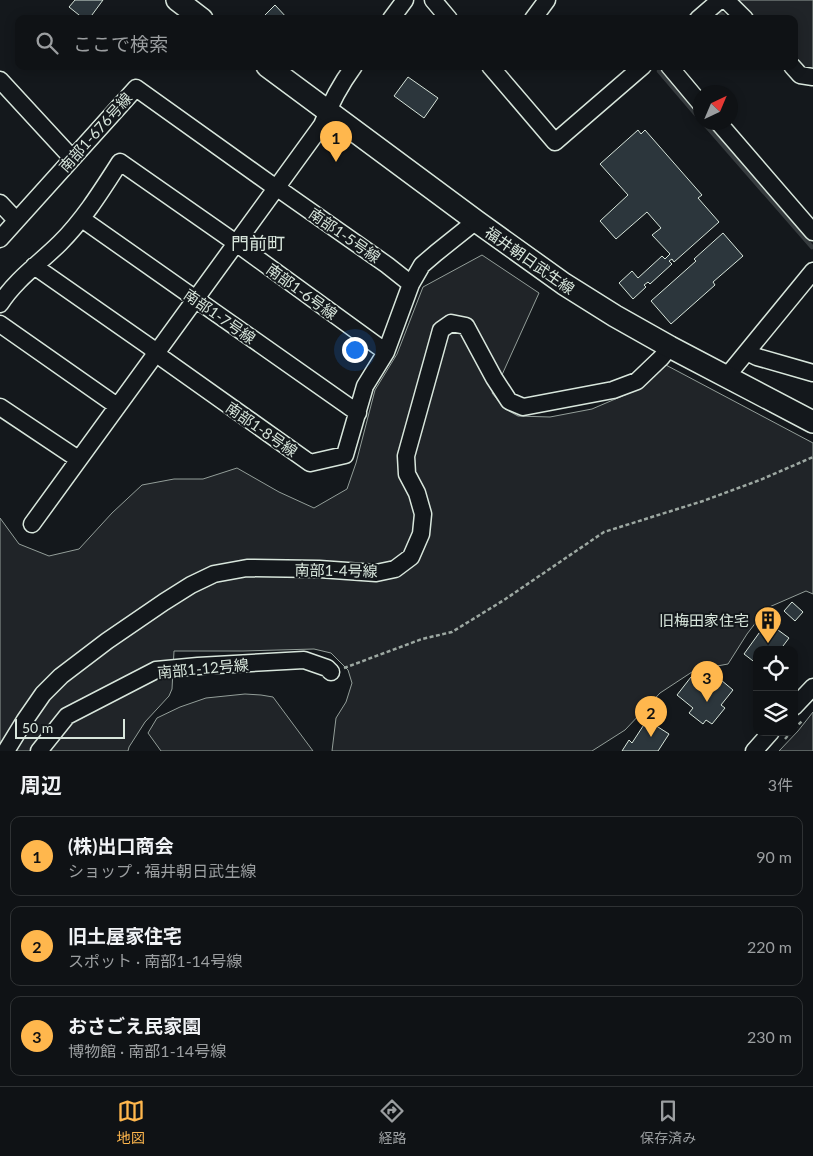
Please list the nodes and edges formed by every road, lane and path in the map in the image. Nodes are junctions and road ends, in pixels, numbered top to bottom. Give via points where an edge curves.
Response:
1 (177, 0) edge
2 (405, 0) edge
3 (433, 0) edge
4 (548, 0) edge
5 (720, 0) edge
6 (726, 0) edge
7 (197, 15) edge
8 (394, 15) edge
9 (446, 15) edge
10 (535, 15) edge
11 (703, 15) edge
12 (741, 15) edge
13 (272, 70) edge
14 (351, 70) edge
15 (493, 70) edge
16 (638, 70) edge
17 (672, 70) edge
18 (796, 70) edge
19 (813, 77) edge
20 (0, 80) edge
21 (693, 95) edge
22 (327, 110) junction
23 (725, 130) edge
24 (72, 158) junction
25 (276, 188) junction
26 (0, 203) edge
27 (82, 219) junction
28 (16, 220) junction
29 (476, 222) junction
30 (813, 232) edge
31 (0, 239) edge
32 (236, 243) junction
33 (34, 266) junction
34 (813, 272) edge
35 (411, 284) junction
36 (196, 298) junction
37 (0, 304) edge
38 (0, 324) edge
39 (670, 346) junction
40 (156, 352) junction
41 (386, 352) junction
42 (747, 352) junction
43 (813, 373) edge
44 (727, 376) junction
45 (117, 406) junction
46 (0, 407) edge
47 (358, 413) junction
48 (813, 422) edge
49 (813, 457) edge
50 (78, 460) junction
51 (32, 524) dead end
52 (331, 672) joint
53 (813, 687) edge
54 (798, 703) edge
55 (767, 736) edge
56 (6, 751) edge
57 (39, 751) edge
58 (754, 751) edge

1 - 7 main road
2 - 8 street
3 - 9 street
4 - 10 street
5 - 11 street
6 - 12 street
13 - 22 main road, 福井朝日武生線
14 - 22 street
15 - 16 street via 555,142
17 - 21 street
18 - 19 street via 800,75
20 - 24 street
22 - 25 street via 322,126
22 - 29 main road, 福井朝日武生線
23 - 30 street
24 - 25 street, 南部1-676号線 via 136,88
24 - 28 street, 南部1-676号線
25 - 32 street
25 - 35 street, 南部1-5号線
26 - 28 street
27 - 32 street, 南部1-6号線 via 120,162
27 - 33 street
27 - 36 street, 南部1-7号線
28 - 31 street, 南部1-676号線
29 - 35 street, 南部1-8号線 via 422,265
29 - 39 main road, 福井朝日武生線 via 564,284
32 - 36 street
32 - 41 street, 南部1-6号線
33 - 37 street via 19,279
33 - 40 street, 南部1-8号線
34 - 42 street
35 - 41 street, 南部1-8号線
36 - 40 street
36 - 47 street, 南部1-7号線
38 - 45 street
39 - 44 main road, 福井朝日武生線
39 - 56 street, 南部1-4号線 via 637,381 613,390 523,407 508,401 466,326 451,323 441,330 406,456 407,474 423,514 421,534 411,557 395,569 376,572 247,568 214,574 191,585 61,676 43,694
40 - 45 street
40 - 47 street, 南部1-8号線 via 310,463 345,455
41 - 47 street, 南部1-8号線 via 365,386
42 - 43 street
42 - 44 street
44 - 48 main road, 福井朝日武生線
45 - 50 street
46 - 50 street
49 - 52 path via 719,495 604,532 452,632 422,638
50 - 51 street
52 - 57 street, 南部1-12号線 via 304,660 156,670 67,716
53 - 54 street
55 - 58 street

